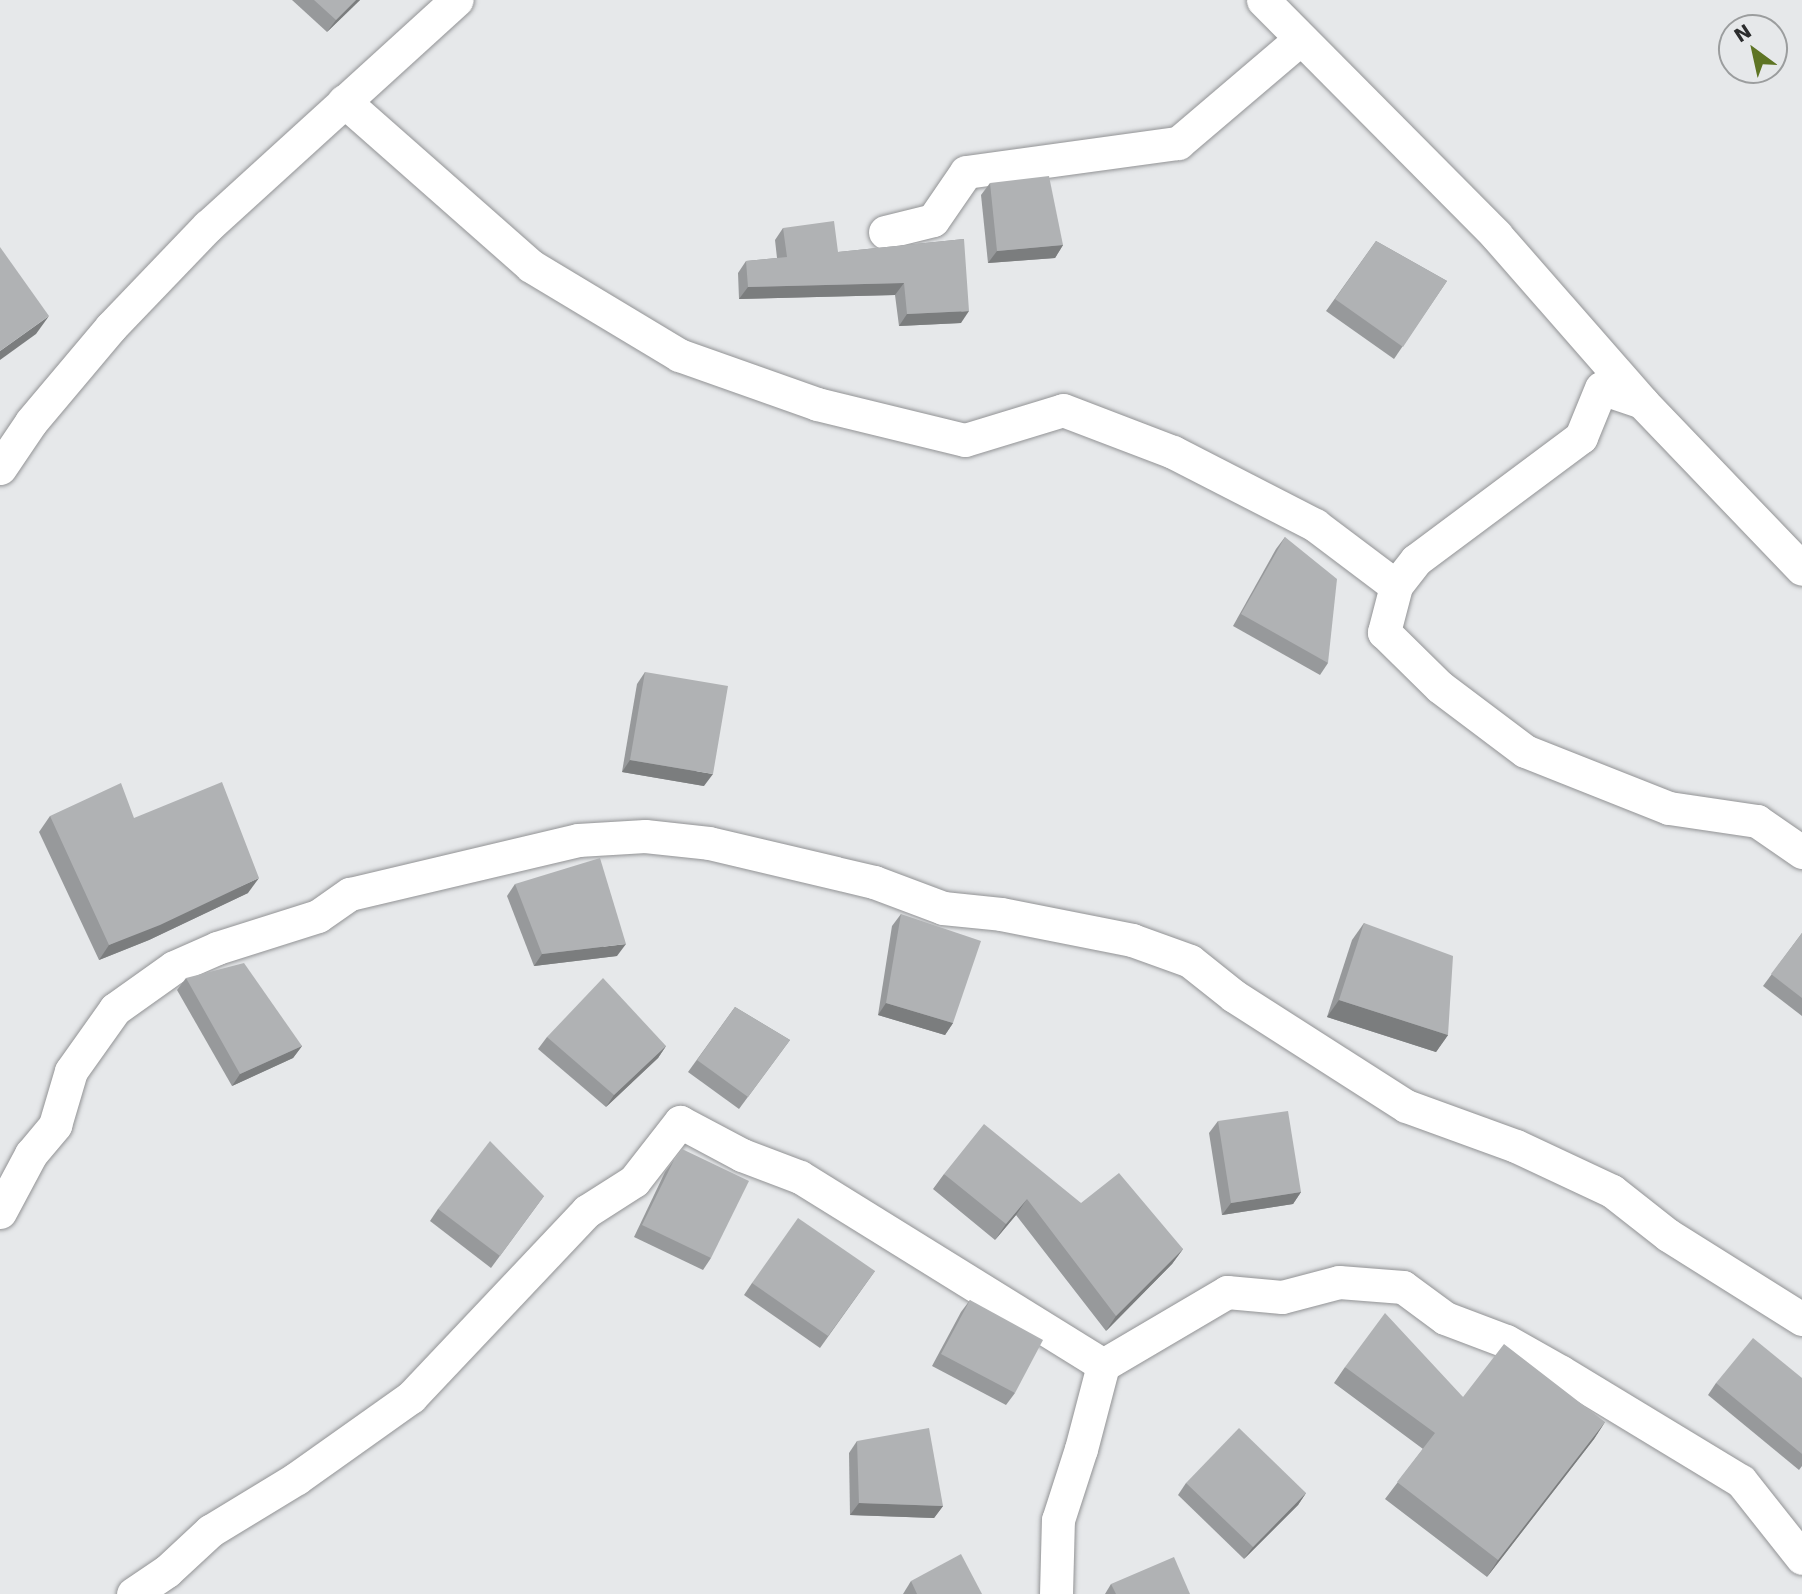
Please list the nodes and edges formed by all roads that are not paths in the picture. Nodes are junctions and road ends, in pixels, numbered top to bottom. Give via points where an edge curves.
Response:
1 (456, 0) edge
2 (1263, 0) edge
3 (1300, 39) junction
4 (344, 100) junction
5 (885, 232) dead end
6 (1642, 402) junction
7 (0, 467) edge
8 (1802, 569) edge
9 (1396, 586) junction
10 (1802, 852) edge
11 (0, 1212) edge
12 (1802, 1319) edge
13 (1103, 1364) junction
14 (1802, 1558) edge
15 (133, 1594) edge
16 (1056, 1594) edge

1 - 4 street
2 - 3 street
3 - 5 street via 1178,143 966,172 933,219
3 - 6 street via 1496,235
4 - 7 street via 208,226 111,327 31,422
4 - 9 street via 531,266 679,355 817,404 965,440 1063,410 1173,452 1315,525
6 - 8 street
6 - 9 street via 1601,388 1581,437 1416,560
9 - 10 street via 1384,632 1440,687 1525,751 1669,808 1758,821
11 - 12 street via 31,1154 55,1125 71,1071 116,1009 174,967 217,948 318,916 351,894 578,840 645,835 709,843 861,879 943,908 1001,914 1132,940 1190,961 1234,996 1406,1106 1516,1146 1612,1191 1668,1235
13 - 14 street via 1227,1292 1282,1297 1339,1282 1403,1287 1445,1318 1506,1341 1741,1482
13 - 15 street via 800,1177 742,1155 680,1122 634,1181 587,1211 411,1397 297,1478 210,1531 167,1571
13 - 16 street via 1058,1520

